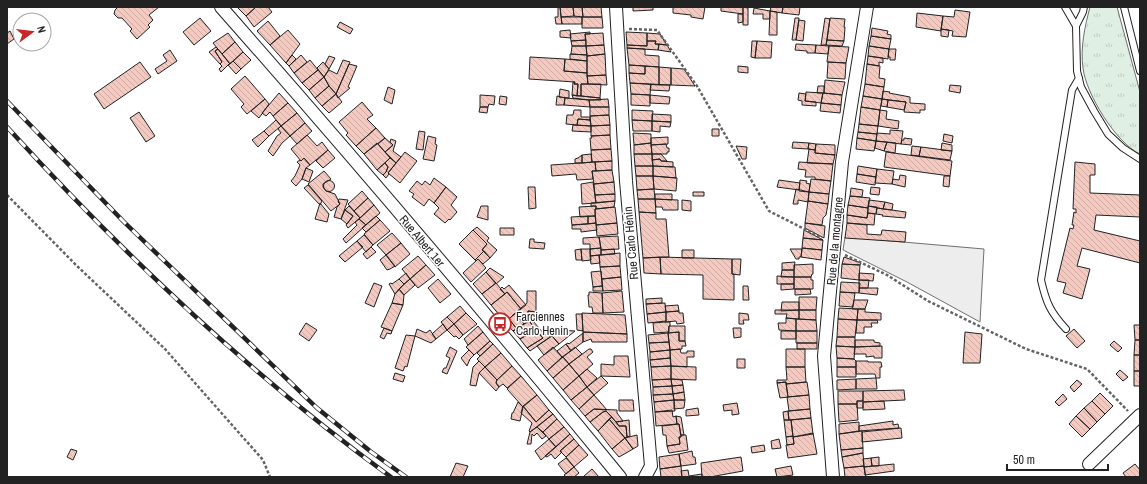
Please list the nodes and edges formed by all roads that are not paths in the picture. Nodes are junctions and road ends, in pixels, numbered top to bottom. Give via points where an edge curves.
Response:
1 (222, 7) edge
2 (616, 7) edge
3 (866, 7) edge
4 (1065, 7) edge
5 (1084, 7) edge
6 (1124, 7) edge
7 (1076, 26) junction
8 (1140, 71) edge
9 (1079, 78) junction
10 (1140, 159) edge
11 (1066, 329) dead end
12 (1138, 417) edge
13 (1088, 464) dead end
14 (620, 477) edge
15 (645, 477) edge
16 (832, 477) edge

1 - 14 street, Rue Albert 1er
2 - 15 street, Rue Carlo Hénin via 626,181 651,466
3 - 16 street, Rue de la montagne via 842,162 824,356
4 - 7 lane
5 - 7 lane
6 - 8 lane
7 - 9 lane
9 - 10 lane via 1081,87 1108,134
9 - 11 lane via 1072,90 1041,280 1045,297 1054,316
12 - 13 street

